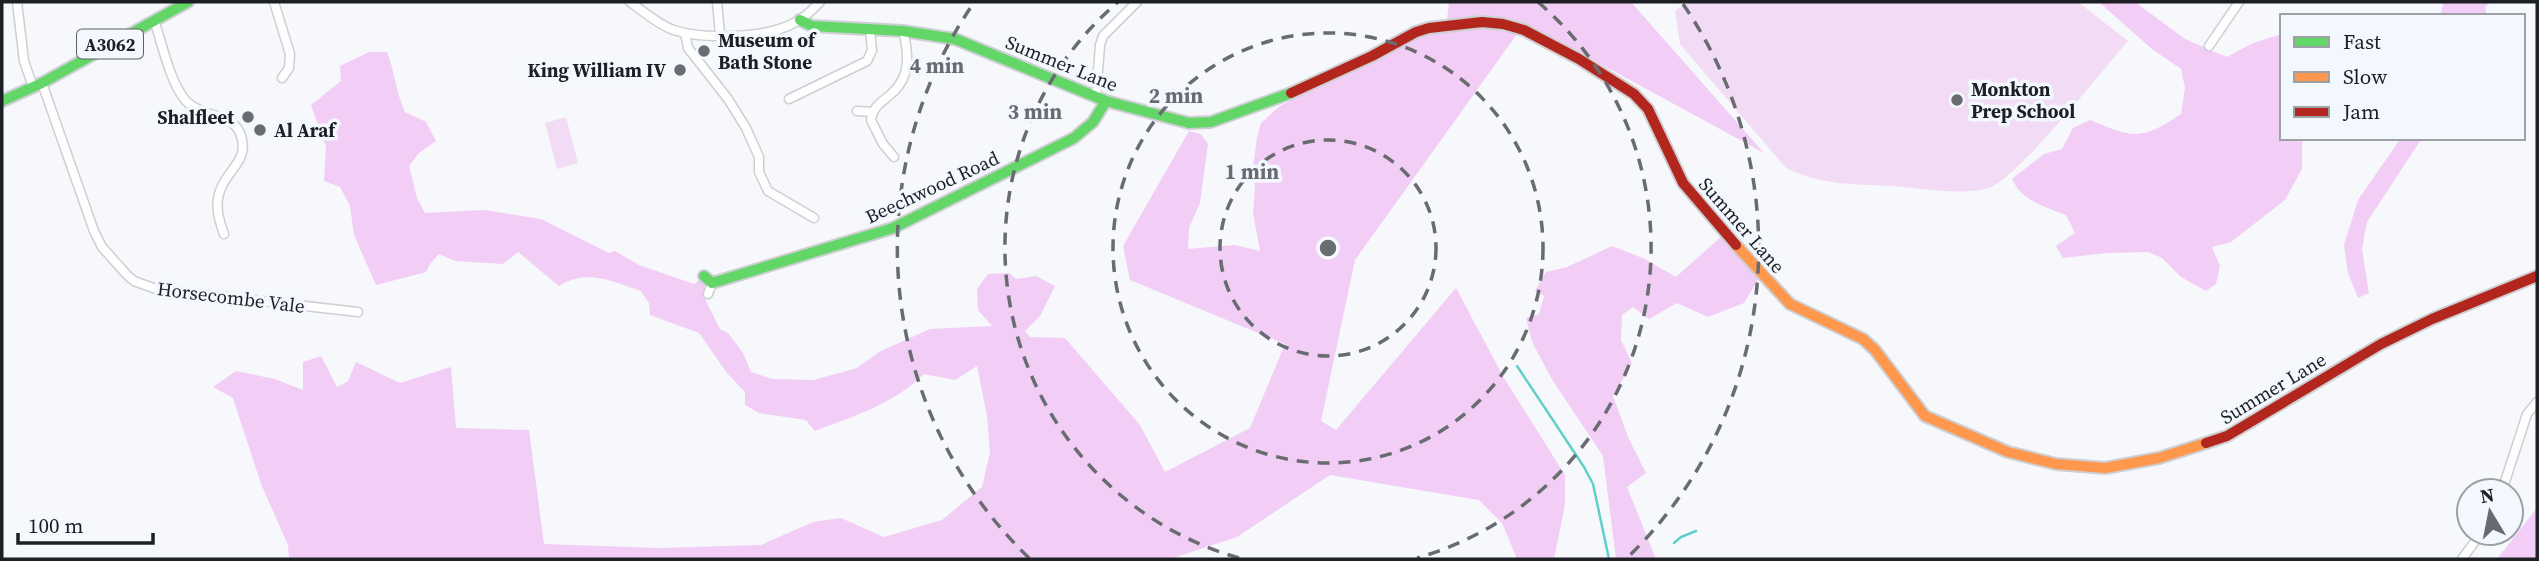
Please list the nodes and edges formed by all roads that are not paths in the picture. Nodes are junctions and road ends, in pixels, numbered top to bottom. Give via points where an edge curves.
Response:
1 (18, 2) edge
2 (188, 2) edge
3 (274, 2) edge
4 (630, 2) edge
5 (717, 2) edge
6 (820, 2) edge
7 (1137, 2) edge
8 (2239, 2) edge
9 (154, 20) junction
10 (800, 20) junction
11 (870, 30) junction
12 (903, 31) junction
13 (685, 33) junction
14 (720, 35) junction
15 (2209, 46) dead end
16 (282, 78) dead end
17 (37, 85) junction
18 (789, 99) dead end
19 (1101, 99) junction
20 (2, 101) edge
21 (857, 111) dead end
22 (873, 112) junction
23 (894, 157) dead end
24 (814, 218) dead end
25 (224, 234) dead end
26 (2537, 276) edge
27 (708, 285) dead end
28 (358, 312) dead end
29 (2537, 402) edge
30 (2507, 477) edge

1 - 17 street, Horsecombe Vale via 24,61
2 - 9 street, A3062
3 - 16 street via 290,54
4 - 13 street via 668,28
5 - 14 street
6 - 10 street
7 - 19 street via 1103,36
8 - 15 street
9 - 17 street, A3062
9 - 25 street via 185,100 198,111 231,122 241,134 240,162 218,196
10 - 11 street, Summer Lane via 812,26
10 - 14 street via 770,31
11 - 12 street, Summer Lane
11 - 18 street via 872,50 867,61
12 - 19 street, Summer Lane via 955,39
12 - 22 street via 907,68 895,91
13 - 14 street
13 - 24 street via 688,48 746,128 768,191
17 - 20 street, A3062
17 - 28 street, Horsecombe Vale via 102,247 134,281 156,289
19 - 26 street, Summer Lane via 1168,119 1211,122 1274,101 1429,28 1482,22 1524,30 1634,94 1648,109 1683,183 1780,295 1797,308 1863,339 1925,416 2008,452 2056,464 2105,468 2159,458 2227,436 2381,344
19 - 27 street, Beechwood Road via 1098,118 1074,138 893,228
21 - 22 street
22 - 23 street via 874,128
29 - 30 street via 2527,414

